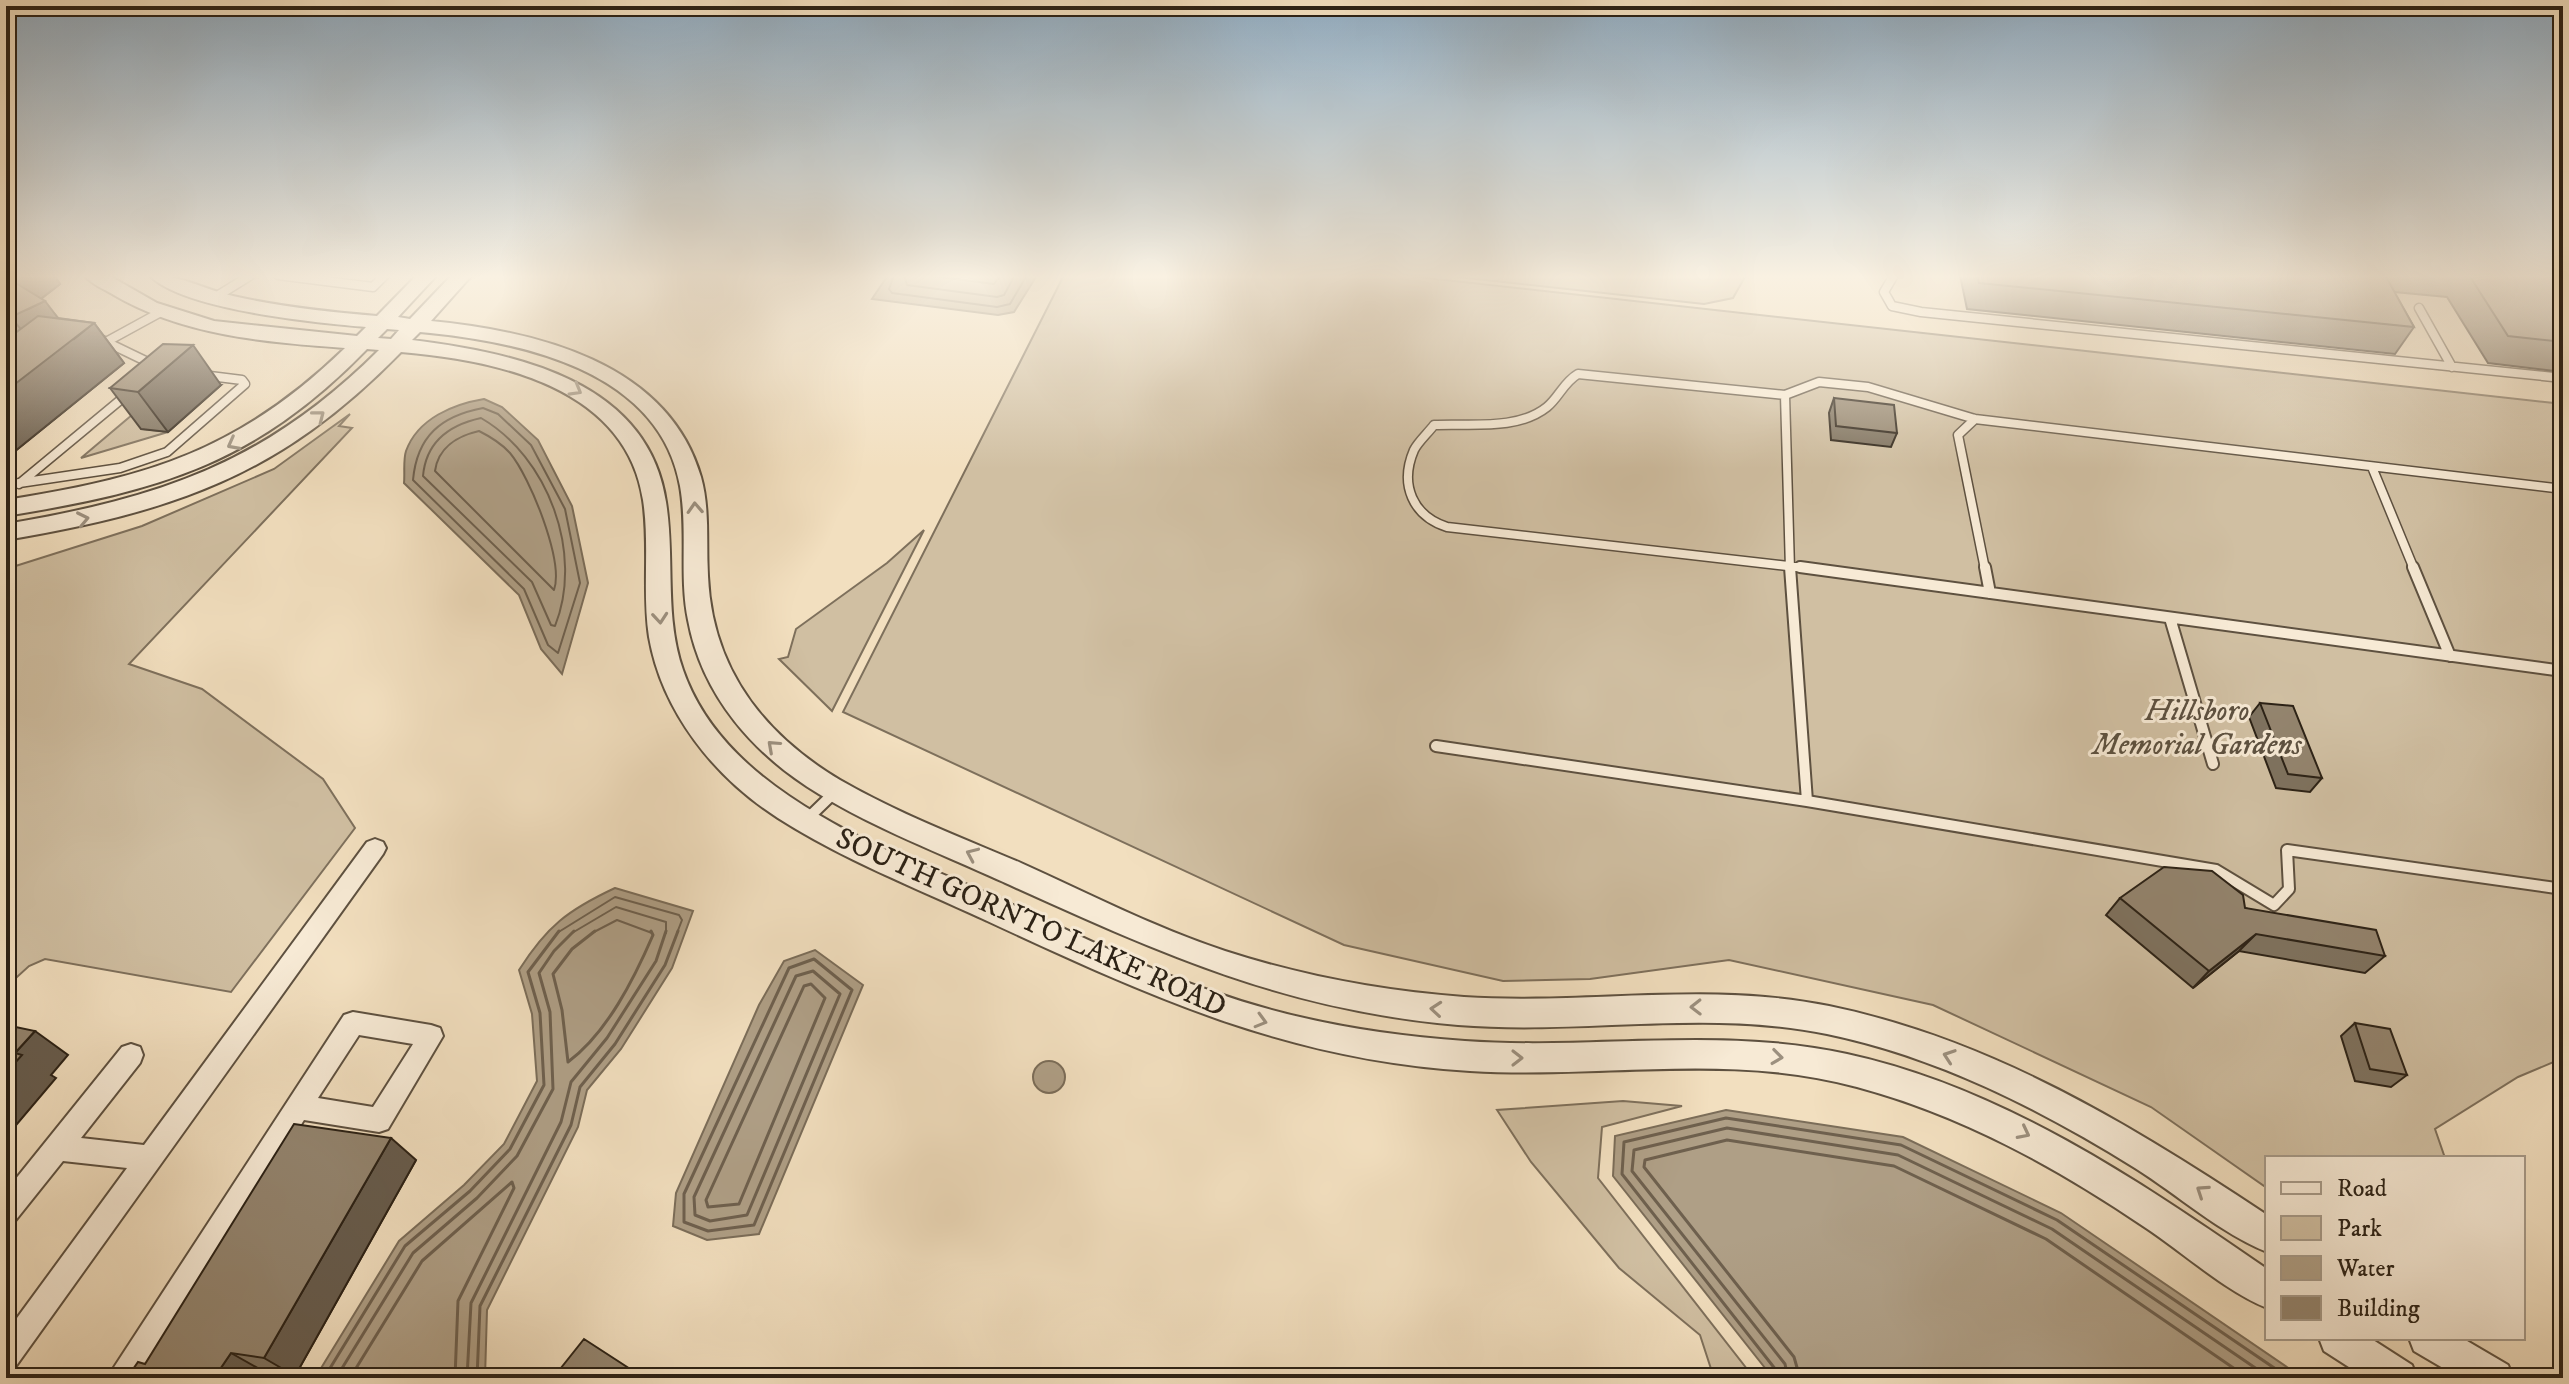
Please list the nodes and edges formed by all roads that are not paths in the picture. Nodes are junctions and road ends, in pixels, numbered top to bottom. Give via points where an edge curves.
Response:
1 (101, 340) edge
2 (110, 340) edge
3 (326, 340) edge
4 (363, 340) edge
5 (400, 340) edge
6 (511, 340) edge
7 (2187, 340) edge
8 (2437, 340) edge
9 (106, 342) junction
10 (359, 343) junction
11 (393, 347) junction
12 (2452, 367) junction
13 (196, 374) edge
14 (147, 377) edge
15 (2563, 378) edge
16 (136, 387) edge
17 (1785, 395) junction
18 (1975, 419) junction
19 (2372, 467) junction
20 (19, 484) junction
21 (6, 485) edge
22 (2563, 489) edge
23 (6, 508) edge
24 (6, 532) edge
25 (1790, 566) junction
26 (1990, 593) junction
27 (2170, 618) junction
28 (2450, 656) junction
29 (2563, 671) edge
30 (1436, 746) dead end
31 (2213, 764) dead end
32 (836, 791) junction
33 (1807, 801) junction
34 (805, 821) junction
35 (375, 848) dead end
36 (2563, 889) edge
37 (131, 1055) dead end
38 (298, 1107) junction
39 (55, 1148) junction
40 (150, 1158) junction
41 (6, 1212) edge
42 (2265, 1234) edge
43 (2265, 1289) edge
44 (2340, 1340) edge
45 (2430, 1340) edge
46 (6, 1356) edge
47 (121, 1378) edge
48 (2399, 1378) edge
49 (2495, 1378) edge

1 - 9 lane
2 - 9 lane
3 - 10 street, SOUTH GORNTO LAKE ROAD
4 - 10 street
5 - 11 street
32 -> 6 street, SOUTH GORNTO LAKE ROAD via 763,738 718,674 703,634 693,483 664,423 614,379 557,352
7 - 12 lane
8 - 12 lane
9 - 14 lane via 162,369
10 - 11 street, SOUTH GORNTO LAKE ROAD
10 -> 23 street via 298,402 223,449 111,489
24 -> 11 street via 106,514 228,471 316,419
11 -> 34 street, SOUTH GORNTO LAKE ROAD via 468,355 541,372 594,401 623,426 644,457 655,489 660,624 677,687 714,747 761,792
12 - 15 lane
13 - 20 lane via 245,384 167,452 120,468
16 - 20 lane
17 - 18 lane via 1819,382 1868,387
17 - 25 lane
17 - 25 lane via 1578,374 1565,380 1545,409 1523,417 1434,425 1414,450 1408,489 1415,507 1429,521 1447,527
18 - 19 lane
18 - 26 lane via 1958,435
19 - 22 lane
19 - 28 lane
20 - 21 lane
25 - 26 lane
25 - 33 lane
26 - 27 lane
27 - 28 lane
27 - 31 lane
28 - 29 lane
30 - 33 lane
32 - 34 lane
42 -> 32 street, SOUTH GORNTO LAKE ROAD via 2090,1120 1998,1074 1919,1045 1753,1009 1493,1014 1313,989 1180,948
33 - 36 lane via 2216,870 2274,905 2289,889 2287,850
34 -> 43 street, SOUTH GORNTO LAKE ROAD via 1163,987 1293,1029 1424,1053 1561,1058 1731,1052 1779,1056 1883,1078 1945,1098 2061,1152
35 - 40 street
37 - 39 street
38 - 38 street via 353,1023 431,1036 379,1120
38 - 47 street
39 - 40 street
39 - 41 street
40 - 46 street
44 - 48 street
45 - 49 street

